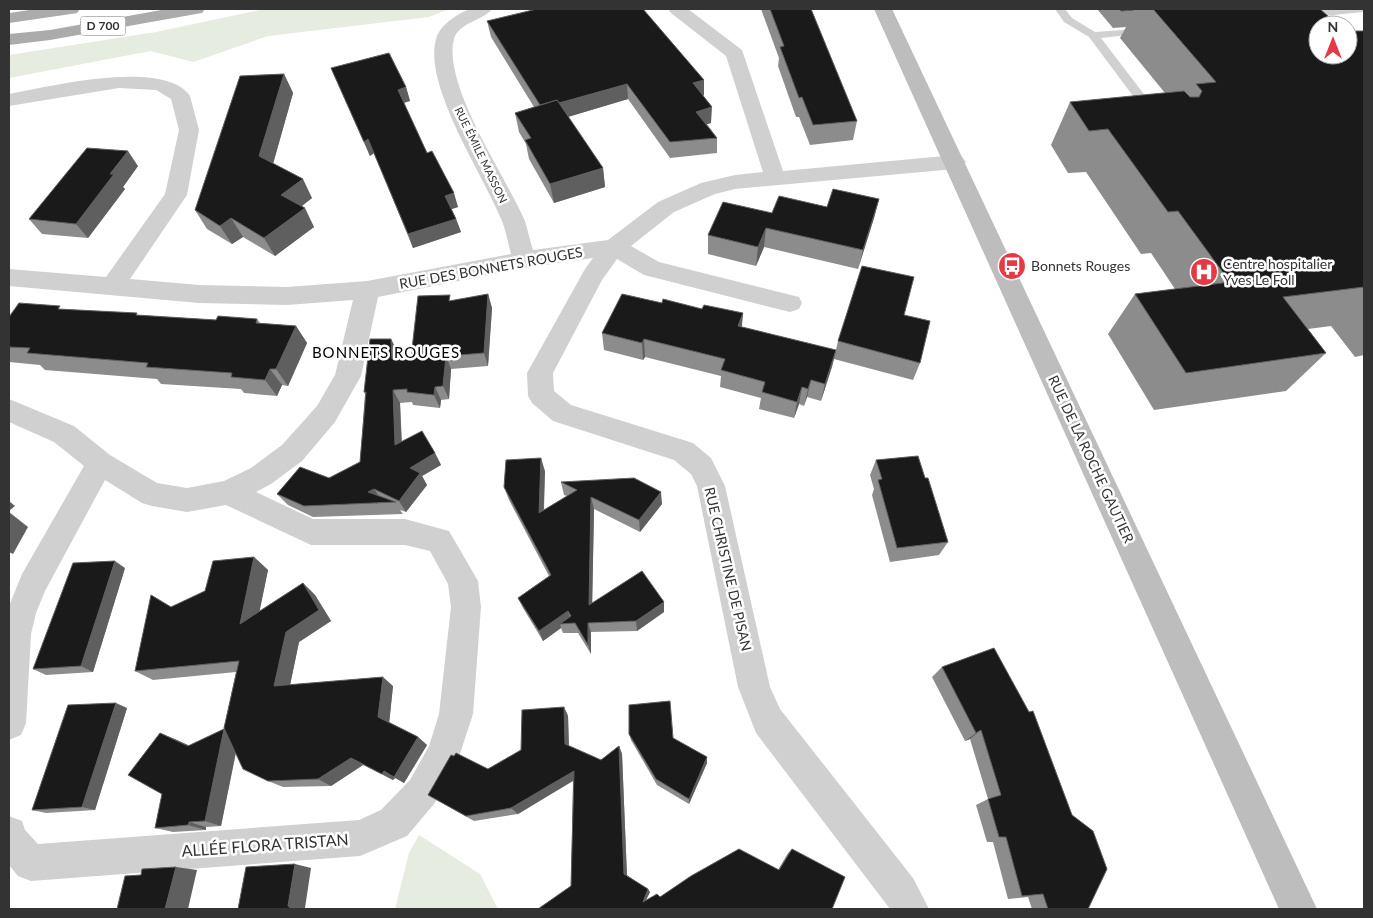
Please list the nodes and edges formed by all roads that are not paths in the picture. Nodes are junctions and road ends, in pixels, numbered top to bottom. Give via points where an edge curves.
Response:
1 (71, 9) edge
2 (196, 9) edge
3 (483, 9) edge
4 (677, 9) edge
5 (883, 9) edge
6 (1060, 9) edge
7 (1363, 9) edge
8 (9, 18) edge
9 (1160, 28) edge
10 (1306, 28) edge
11 (1093, 35) junction
12 (9, 40) edge
13 (9, 100) edge
14 (1158, 119) edge
15 (955, 162) junction
16 (775, 178) junction
17 (614, 247) junction
18 (524, 260) junction
19 (9, 278) edge
20 (112, 287) junction
21 (367, 290) junction
22 (790, 303) dead end
23 (9, 410) edge
24 (100, 464) junction
25 (228, 492) junction
26 (9, 723) edge
27 (9, 834) edge
28 (910, 909) edge
29 (1298, 909) edge

1 - 8 main road, D 700
2 - 12 main road, D 700
3 - 18 street, RUE ÉMILE MASSON via 454,26 445,38 442,52 460,114 513,220
4 - 16 street via 735,54
5 - 15 street, RUE DE LA ROCHE GAUTIER
6 - 11 lane via 1068,20
7 - 10 lane via 1293,16
9 - 11 lane
11 - 14 lane
13 - 20 street via 119,82 160,84 180,96 189,130 176,195
15 - 16 street, RUE DES BONNETS ROUGES
15 - 29 street, RUE DE LA ROCHE GAUTIER
16 - 17 street, RUE DES BONNETS ROUGES via 735,182 687,196 666,207
17 - 18 street, RUE DES BONNETS ROUGES
17 - 22 street via 652,270
17 - 28 street, RUE CHRISTINE DE PISAN via 593,275 540,374 541,396 562,413 684,451 701,466 711,486 754,687 768,721 900,891
18 - 21 street, RUE DES BONNETS ROUGES
19 - 20 street, RUE DES BONNETS ROUGES
20 - 21 street, RUE DES BONNETS ROUGES via 199,294 287,296
21 - 25 street via 348,376 326,414 292,453 261,476
23 - 24 street via 64,434
24 - 25 street via 152,494 187,500
24 - 26 street via 33,584 21,614 15,634
25 - 27 street, ALLÉE FLORA TRISTAN via 311,532 406,532 439,540 463,581 466,607 456,714 444,754 422,792 394,823 360,838 31,863 11,841

